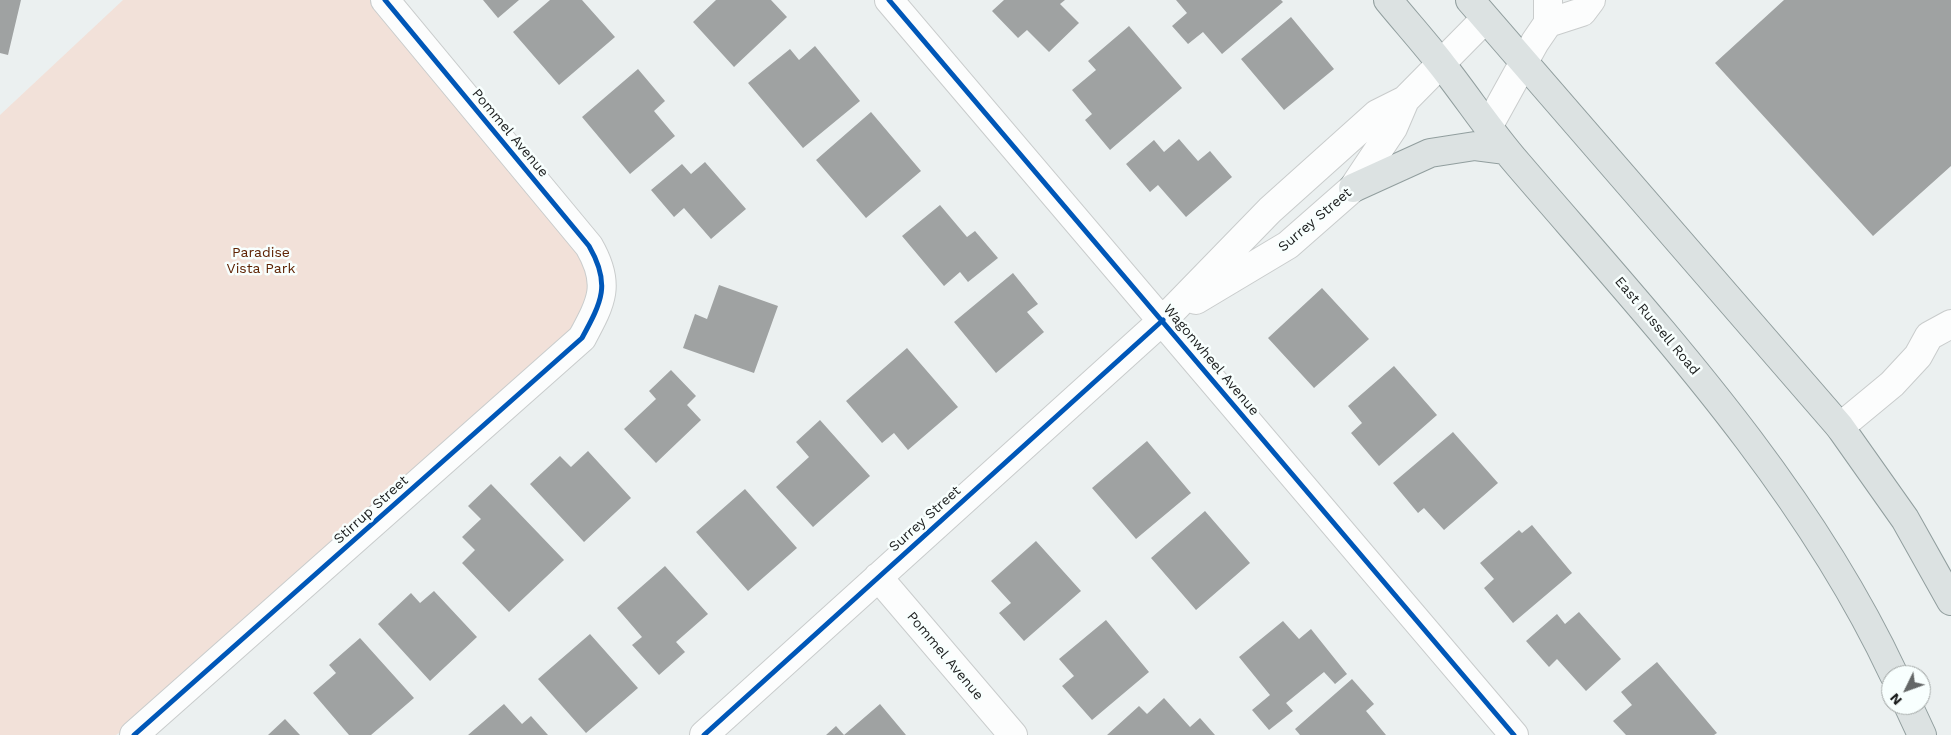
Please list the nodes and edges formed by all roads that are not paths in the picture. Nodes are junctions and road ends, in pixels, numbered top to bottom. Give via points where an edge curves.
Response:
1 (385, 0) edge
2 (889, 0) edge
3 (1388, 0) edge
4 (1591, 0) edge
5 (1477, 10) edge
6 (1548, 11) edge
7 (1523, 63) junction
8 (1441, 64) junction
9 (1405, 100) junction
10 (1488, 127) junction
11 (1506, 150) junction
12 (1353, 188) junction
13 (603, 288) joint
14 (1163, 320) junction
15 (1951, 324) edge
16 (1840, 427) junction
17 (878, 577) junction
18 (1951, 601) edge
19 (1889, 665) edge
20 (1913, 715) edge
21 (134, 735) edge
22 (704, 735) edge
23 (1013, 735) edge
24 (1514, 735) edge
25 (1922, 735) edge

1 - 13 street, Pommel Avenue via 589,246 598,261
2 - 14 street, Wagonwheel Avenue
3 - 8 main road, East Russell Road
4 - 6 street via 1582,12
5 - 7 main road
5 - 8 street, Surrey Street
6 - 7 street
7 - 10 street
7 - 16 main road
8 - 9 street, Surrey Street
8 - 10 main road, East Russell Road
9 - 12 street, Surrey Street via 1393,128
9 - 14 street, Surrey Street via 1377,114 1277,204
10 - 11 main road, East Russell Road
11 - 12 main road via 1475,146 1430,153
11 - 19 main road, East Russell Road via 1748,437 1838,569
12 - 14 street, Surrey Street via 1288,245
13 - 21 street, Stirrup Street via 599,305 582,338
14 - 17 street, Surrey Street
14 - 24 street, Wagonwheel Avenue
15 - 16 street via 1929,336 1918,356 1892,384
16 - 18 main road via 1905,518
17 - 22 street, Surrey Street
17 - 23 street, Pommel Avenue
20 - 25 main road

